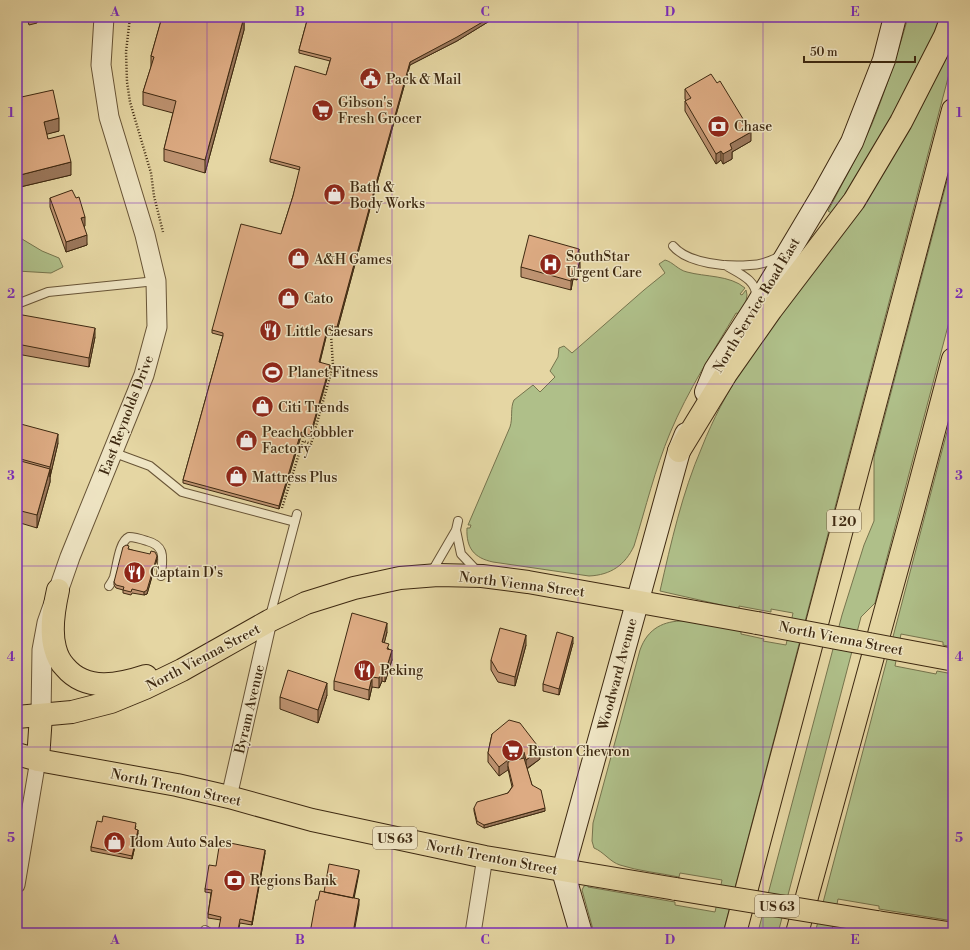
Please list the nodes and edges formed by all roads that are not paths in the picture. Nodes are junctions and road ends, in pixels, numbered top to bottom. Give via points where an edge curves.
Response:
1 (104, 17) edge
2 (895, 17) edge
3 (952, 17) edge
4 (953, 110) edge
5 (673, 246) dead end
6 (789, 251) junction
7 (724, 264) junction
8 (156, 281) junction
9 (17, 304) edge
10 (753, 312) junction
11 (953, 360) edge
12 (679, 451) junction
13 (112, 452) junction
14 (458, 521) dead end
15 (456, 530) junction
16 (161, 576) dead end
17 (430, 576) junction
18 (482, 576) junction
19 (109, 586) dead end
20 (58, 590) junction
21 (637, 601) junction
22 (269, 621) junction
23 (216, 651) junction
24 (951, 659) edge
25 (40, 715) junction
26 (17, 717) edge
27 (17, 754) edge
28 (38, 760) junction
29 (229, 797) junction
30 (485, 857) junction
31 (563, 871) junction
32 (17, 885) edge
33 (473, 933) edge
34 (581, 933) edge
35 (735, 933) edge
36 (797, 933) edge
37 (948, 933) edge

1 - 8 street, East Reynolds Drive via 101,65 109,117 145,235
2 - 6 main road, North Service Road East via 884,60 852,142
3 - 12 highway via 945,36 901,122 854,201 766,316 726,374
4 - 35 highway, I 20
5 - 7 lane via 683,255 694,259
6 - 7 lane via 763,263
6 - 10 main road, North Service Road East
7 - 10 lane via 751,282 756,289
8 - 9 lane via 48,292
8 - 13 street, East Reynolds Drive via 157,327 144,375
10 - 12 main road, North Service Road East via 715,370
11 - 36 highway
12 - 21 main road, North Service Road East
13 - 20 street, East Reynolds Drive
13 - 22 lane via 150,466 182,492 296,518
14 - 15 lane
15 - 17 lane
15 - 18 lane via 461,554
16 - 19 lane via 160,547 152,542 129,537 122,543 114,578
17 - 18 highway, North Vienna Street
17 - 22 highway, North Vienna Street via 400,578 354,588 306,602
18 - 21 highway, North Vienna Street
20 - 23 highway via 54,609 55,647 58,657 68,671 84,682 108,685 127,682
20 - 25 street, East Reynolds Drive via 43,637
21 - 24 highway, North Vienna Street, bridge
21 - 31 main road, Woodward Avenue
22 - 23 highway, North Vienna Street
22 - 29 street, Byram Avenue
23 - 25 highway, North Vienna Street via 145,688 111,702 72,712
25 - 26 highway, North Vienna Street
25 - 28 highway
27 - 28 highway, North Trenton Street / US 63
28 - 29 highway, North Trenton Street / US 63
28 - 32 street
29 - 30 highway, North Trenton Street / US 63 via 312,820
30 - 31 highway, North Trenton Street / US 63
30 - 33 street
31 - 34 main road
31 - 37 highway, North Trenton Street / US 63, bridge

